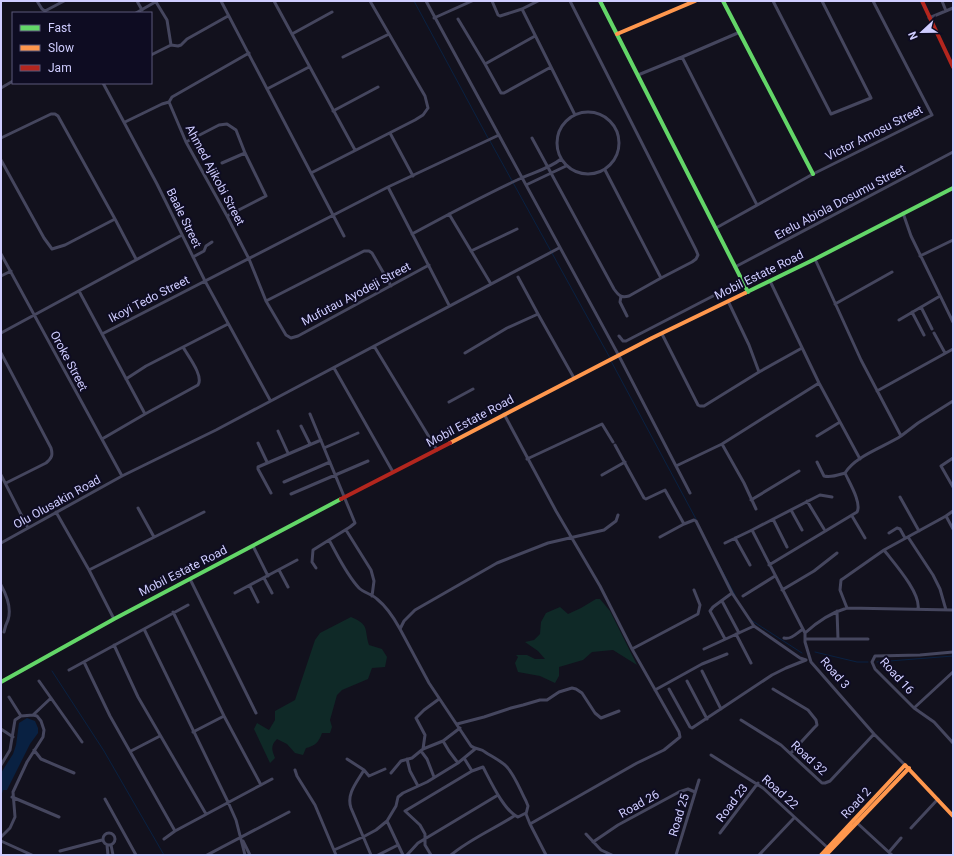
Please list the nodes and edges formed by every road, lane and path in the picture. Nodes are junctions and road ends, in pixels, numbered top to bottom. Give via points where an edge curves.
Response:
1 (37, 1) edge
2 (64, 1) edge
3 (137, 1) edge
4 (157, 1) edge
5 (221, 1) edge
6 (274, 1) edge
7 (370, 1) edge
8 (426, 1) edge
9 (472, 1) edge
10 (492, 1) edge
11 (538, 1) edge
12 (570, 1) edge
13 (600, 1) edge
14 (695, 1) edge
15 (724, 1) edge
16 (774, 1) edge
17 (822, 1) edge
18 (873, 1) edge
19 (922, 1) edge
20 (942, 1) edge
21 (464, 2) edge
22 (953, 8) edge
23 (522, 9) junction
24 (142, 10) junction
25 (946, 11) junction
26 (138, 12) edge
27 (332, 12) dead end
28 (228, 16) junction
29 (434, 18) junction
30 (458, 18) dead end
31 (929, 18) junction
32 (740, 32) junction
33 (292, 34) junction
34 (389, 34) junction
35 (617, 34) junction
36 (536, 36) junction
37 (171, 44) junction
38 (249, 53) junction
39 (152, 54) edge
40 (682, 57) junction
41 (343, 58) dead end
42 (485, 64) junction
43 (309, 67) junction
44 (551, 67) junction
45 (953, 67) edge
46 (638, 75) junction
47 (12, 82) edge
48 (104, 84) edge
49 (378, 87) dead end
50 (1, 88) edge
51 (267, 89) junction
52 (169, 102) junction
53 (333, 111) junction
54 (574, 115) junction
55 (125, 122) junction
56 (390, 132) junction
57 (499, 134) junction
58 (1, 138) edge
59 (532, 138) dead end
60 (186, 142) junction
61 (354, 150) junction
62 (953, 152) edge
63 (245, 153) junction
64 (561, 158) junction
65 (1, 160) edge
66 (222, 164) dead end
67 (548, 166) junction
68 (566, 166) junction
69 (605, 170) junction
70 (551, 172) junction
71 (312, 173) junction
72 (812, 174) junction
73 (413, 176) junction
74 (522, 178) junction
75 (526, 185) junction
76 (388, 187) junction
77 (953, 188) edge
78 (757, 205) junction
79 (903, 213) junction
80 (449, 214) junction
81 (334, 215) junction
82 (227, 216) junction
83 (116, 219) junction
84 (716, 228) junction
85 (517, 229) dead end
86 (412, 234) junction
87 (182, 235) junction
88 (344, 236) dead end
89 (953, 240) edge
90 (212, 242) dead end
91 (559, 248) junction
92 (471, 251) junction
93 (1, 254) edge
94 (920, 256) junction
95 (193, 257) junction
96 (136, 259) junction
97 (249, 259) junction
98 (815, 259) junction
99 (429, 265) junction
100 (735, 267) junction
101 (10, 271) junction
102 (892, 272) dead end
103 (1, 276) edge
104 (518, 277) dead end
105 (661, 278) junction
106 (205, 281) junction
107 (742, 281) junction
108 (770, 281) junction
109 (490, 284) junction
110 (391, 286) junction
111 (79, 291) junction
112 (748, 292) junction
113 (621, 296) junction
114 (940, 296) junction
115 (266, 301) junction
116 (728, 302) junction
117 (835, 304) junction
118 (449, 305) junction
119 (921, 307) junction
120 (912, 312) junction
121 (538, 314) junction
122 (34, 315) junction
123 (627, 316) dead end
124 (899, 320) dead end
125 (953, 322) edge
126 (228, 324) junction
127 (1, 333) edge
128 (102, 334) junction
129 (662, 334) junction
130 (924, 335) dead end
131 (619, 336) dead end
132 (291, 338) joint
133 (374, 346) junction
134 (183, 347) junction
135 (802, 348) junction
136 (953, 349) edge
137 (1, 353) edge
138 (465, 353) dead end
139 (945, 353) junction
140 (619, 356) junction
141 (334, 368) junction
142 (759, 372) junction
143 (574, 378) junction
144 (126, 379) junction
145 (819, 383) junction
146 (473, 389) dead end
147 (877, 391) junction
148 (270, 400) junction
149 (953, 401) edge
150 (449, 402) dead end
151 (485, 411) dead end
152 (145, 414) junction
153 (310, 414) dead end
154 (504, 414) junction
155 (840, 422) junction
156 (461, 425) dead end
157 (301, 426) dead end
158 (278, 431) dead end
159 (358, 433) dead end
160 (817, 436) dead end
161 (901, 436) junction
162 (102, 440) junction
163 (321, 440) junction
164 (258, 443) dead end
165 (310, 444) junction
166 (722, 444) junction
167 (324, 448) junction
168 (437, 450) junction
169 (288, 453) junction
170 (953, 458) edge
171 (527, 459) junction
172 (860, 459) junction
173 (368, 461) dead end
174 (266, 462) junction
175 (330, 462) junction
176 (625, 462) junction
177 (817, 462) dead end
178 (676, 466) junction
179 (799, 471) dead end
180 (393, 472) junction
181 (845, 473) junction
182 (336, 474) junction
183 (1, 475) edge
184 (602, 475) dead end
185 (122, 476) junction
186 (284, 482) dead end
187 (6, 483) junction
188 (953, 487) edge
189 (271, 493) dead end
190 (690, 493) dead end
191 (291, 494) dead end
192 (345, 497) junction
193 (832, 497) dead end
194 (900, 498) dead end
195 (751, 500) junction
196 (807, 501) junction
197 (138, 508) dead end
198 (756, 509) dead end
199 (791, 510) junction
200 (953, 511) edge
201 (56, 512) junction
202 (204, 512) dead end
203 (618, 515) dead end
204 (852, 516) junction
205 (946, 516) junction
206 (773, 519) junction
207 (684, 524) junction
208 (28, 528) junction
209 (824, 528) dead end
210 (953, 528) edge
211 (346, 530) junction
212 (752, 530) junction
213 (802, 530) dead end
214 (919, 531) junction
215 (890, 533) dead end
216 (154, 537) junction
217 (660, 537) dead end
218 (906, 537) junction
219 (573, 538) junction
220 (736, 538) junction
221 (865, 538) dead end
222 (328, 540) junction
223 (1, 543) edge
224 (724, 543) dead end
225 (253, 546) junction
226 (786, 547) dead end
227 (884, 550) junction
228 (836, 553) dead end
229 (297, 560) dead end
230 (750, 565) dead end
231 (769, 565) junction
232 (316, 568) dead end
233 (89, 570) junction
234 (279, 570) junction
235 (775, 576) junction
236 (266, 577) junction
237 (190, 579) junction
238 (1, 585) edge
239 (250, 586) junction
240 (288, 587) dead end
241 (694, 590) dead end
242 (782, 590) junction
243 (235, 593) dead end
244 (272, 593) dead end
245 (732, 593) junction
246 (372, 596) junction
247 (743, 596) dead end
248 (722, 601) junction
249 (258, 602) dead end
250 (188, 605) dead end
251 (847, 608) junction
252 (918, 609) junction
253 (946, 610) junction
254 (953, 610) edge
255 (837, 611) junction
256 (174, 612) junction
257 (114, 618) junction
258 (754, 626) junction
259 (144, 629) junction
260 (400, 629) junction
261 (803, 629) junction
262 (4, 632) dead end
263 (738, 633) junction
264 (805, 633) junction
265 (784, 638) dead end
266 (725, 639) junction
267 (805, 639) junction
268 (838, 639) junction
269 (868, 639) dead end
270 (114, 645) junction
271 (704, 648) dead end
272 (632, 649) junction
273 (953, 652) edge
274 (727, 654) dead end
275 (806, 660) junction
276 (84, 662) junction
277 (811, 662) junction
278 (751, 663) dead end
279 (69, 670) dead end
280 (702, 671) dead end
281 (953, 672) edge
282 (39, 681) dead end
283 (686, 681) dead end
284 (1, 682) edge
285 (670, 689) dead end
286 (772, 689) dead end
287 (654, 690) junction
288 (9, 697) dead end
289 (51, 698) junction
290 (439, 699) junction
291 (914, 708) junction
292 (721, 709) junction
293 (619, 711) dead end
294 (256, 713) dead end
295 (33, 715) junction
296 (21, 716) junction
297 (224, 716) junction
298 (707, 719) junction
299 (741, 720) dead end
300 (457, 724) junction
301 (460, 728) junction
302 (1, 730) edge
303 (193, 732) junction
304 (874, 734) junction
305 (953, 734) edge
306 (160, 736) junction
307 (12, 737) junction
308 (948, 738) junction
309 (443, 740) junction
310 (82, 742) dead end
311 (953, 744) edge
312 (475, 749) junction
313 (34, 750) junction
314 (422, 750) junction
315 (131, 751) junction
316 (791, 753) junction
317 (712, 755) dead end
318 (464, 758) junction
319 (347, 759) dead end
320 (407, 760) junction
321 (458, 763) junction
322 (1, 765) edge
323 (907, 766) junction
324 (385, 769) dead end
325 (295, 770) dead end
326 (364, 770) junction
327 (472, 771) junction
328 (74, 773) dead end
329 (391, 773) dead end
330 (434, 777) junction
331 (272, 779) dead end
332 (699, 780) dead end
333 (758, 783) junction
334 (261, 785) junction
335 (418, 786) junction
336 (695, 792) junction
337 (498, 795) junction
338 (12, 797) junction
339 (105, 799) dead end
340 (938, 799) junction
341 (228, 802) junction
342 (289, 812) dead end
343 (526, 813) junction
344 (206, 814) junction
345 (59, 816) dead end
346 (514, 816) junction
347 (953, 816) edge
348 (794, 818) junction
349 (387, 821) junction
350 (855, 821) junction
351 (530, 824) junction
352 (911, 828) dead end
353 (122, 830) junction
354 (175, 831) junction
355 (720, 833) dead end
356 (586, 834) dead end
357 (114, 835) junction
358 (1, 837) edge
359 (241, 837) junction
360 (363, 837) junction
361 (901, 838) dead end
362 (164, 839) dead end
363 (426, 839) junction
364 (102, 840) junction
365 (1, 841) edge
366 (593, 842) junction
367 (107, 845) junction
368 (112, 845) junction
369 (398, 845) junction
370 (829, 849) junction
371 (334, 850) junction
372 (60, 851) dead end
373 (890, 854) edge
374 (32, 855) edge
375 (108, 855) edge
376 (113, 855) edge
377 (136, 855) edge
378 (207, 855) edge
379 (245, 855) edge
380 (250, 855) edge
381 (336, 855) edge
382 (371, 855) edge
383 (378, 855) edge
384 (403, 855) edge
385 (407, 855) edge
386 (431, 855) edge
387 (451, 855) edge
388 (546, 855) edge
389 (612, 855) edge
390 (676, 855) edge
391 (759, 855) edge
392 (821, 855) edge
393 (826, 855) edge

1 - 2 street via 45,11
3 - 24 street
4 - 24 street
4 - 37 street via 167,20
5 - 28 street
6 - 33 street
7 - 34 street
8 - 29 street
9 - 21 street
10 - 23 street via 500,16
11 - 23 street
12 - 105 street via 698,255 692,262
13 - 35 main road
14 - 35 main road
15 - 32 main road
16 - 17 street via 831,114 872,98
18 - 72 street, Victor Amosu Street via 932,115
19 - 31 main road
20 - 25 street
21 - 29 street
22 - 25 street
23 - 36 street
24 - 26 street
25 - 31 street
27 - 33 street
28 - 37 street via 181,45
28 - 38 street
29 - 57 street
30 - 42 street
31 - 45 main road
32 - 40 street
32 - 72 main road
33 - 43 street
34 - 41 street
34 - 56 street via 425,96 428,108 423,115
35 - 46 main road
36 - 42 street
36 - 44 street
37 - 39 street
38 - 51 street
38 - 52 street via 172,97
40 - 46 street
40 - 78 street
42 - 44 street via 501,93
43 - 51 street
43 - 53 street
44 - 54 street
46 - 84 main road
47 - 50 street
48 - 55 street, Baale Street
49 - 53 street
51 - 71 street
52 - 55 street
52 - 60 street, Ahmed Ajikobi Street
53 - 61 street
54 - 64 street via 564,124 557,137
54 - 69 street via 584,112 595,113 604,117 615,128 620,143 618,154
55 - 87 street, Baale Street
56 - 61 street
56 - 73 street
57 - 73 street, Ikoyi Tedo Street
57 - 74 street
58 - 83 street via 51,114 58,116
59 - 67 street
60 - 63 street via 219,125 227,124 236,130
60 - 82 street, Ahmed Ajikobi Street
61 - 71 street
62 - 100 street, Erelu Abiola Dosumu Street
63 - 66 street
63 - 82 street via 266,196
64 - 67 street
64 - 68 street
65 - 83 street via 52,249
67 - 70 street
67 - 74 street
68 - 69 street via 586,175
68 - 70 street
69 - 105 street
70 - 75 street
70 - 113 street via 614,289
71 - 81 street
72 - 78 street, Victor Amosu Street
73 - 76 street, Ikoyi Tedo Street
74 - 75 street
74 - 80 street
75 - 91 street
76 - 81 street, Ikoyi Tedo Street
76 - 86 street
77 - 79 main road, Mobil Estate Road
78 - 84 street, Victor Amosu Street
79 - 94 street
79 - 98 main road, Mobil Estate Road
80 - 86 street
80 - 92 street
81 - 88 street
81 - 97 street, Ikoyi Tedo Street
82 - 97 street, Ahmed Ajikobi Street
83 - 96 street
84 - 100 main road
85 - 92 street
86 - 99 street
87 - 95 street, Baale Street
87 - 96 street
89 - 94 street
90 - 95 street via 204,251
91 - 109 street, Olu Olusakin Road
91 - 140 street
92 - 109 street
93 - 101 street, Oroke Street
94 - 114 street
95 - 106 street, Baale Street
96 - 111 street
97 - 106 street, Ikoyi Tedo Street
97 - 115 street, Ahmed Ajikobi Street
98 - 108 main road, Mobil Estate Road
98 - 117 street
99 - 110 street, Mufutau Ayodeji Street
99 - 118 street
100 - 107 main road
101 - 103 street
101 - 122 street, Oroke Street
102 - 117 street
104 - 121 street
105 - 113 street via 629,296
106 - 126 street, Baale Street
106 - 128 street, Ikoyi Tedo Street
107 - 112 main road
107 - 131 street via 626,341
108 - 112 main road, Mobil Estate Road
108 - 135 street
109 - 118 street, Olu Olusakin Road
110 - 115 street via 372,252 366,250
110 - 132 street, Mufutau Ayodeji Street
111 - 122 street
111 - 128 street
112 - 116 main road, Mobil Estate Road
113 - 123 street via 620,302
114 - 119 street
114 - 125 street
115 - 132 street, Ahmed Ajikobi Street via 286,335
116 - 129 main road, Mobil Estate Road
116 - 142 street
117 - 147 street
118 - 133 street, Olu Olusakin Road
119 - 120 street
119 - 139 street
120 - 124 street
120 - 130 street
121 - 138 street via 507,328
121 - 143 street
122 - 127 street
122 - 162 street, Oroke Street
126 - 134 street
126 - 148 street, Baale Street
128 - 144 street
129 - 140 main road, Mobil Estate Road
129 - 142 street via 700,406
133 - 141 street, Olu Olusakin Road
133 - 168 street
134 - 144 street
134 - 152 street via 199,375 200,383
135 - 142 street
135 - 145 street
136 - 139 street
137 - 187 street via 51,448 52,455 46,463
139 - 147 street
140 - 143 main road, Mobil Estate Road
140 - 178 street
141 - 148 street, Olu Olusakin Road
141 - 180 street
143 - 154 main road, Mobil Estate Road
144 - 152 street
145 - 155 street
145 - 166 street
146 - 150 street
147 - 161 street
148 - 185 street, Olu Olusakin Road
149 - 161 street
151 - 156 street
152 - 162 street
153 - 163 street
154 - 168 main road, Mobil Estate Road
154 - 171 street
155 - 160 street
155 - 172 street
157 - 165 street
158 - 169 street
159 - 167 street
161 - 172 street
162 - 185 street, Oroke Street
163 - 165 street
163 - 167 street
164 - 174 street
165 - 169 street
166 - 178 street
166 - 195 street
167 - 175 street
168 - 180 main road, Mobil Estate Road
169 - 174 street
170 - 188 street via 941,466
171 - 176 street via 600,424 604,425
171 - 219 street
172 - 181 street via 848,467
173 - 182 street
174 - 189 street via 258,469
175 - 182 street
175 - 186 street
176 - 184 street
176 - 207 street via 644,498 666,490
177 - 181 street via 824,476 833,477
178 - 190 street
179 - 195 street
180 - 192 main road, Mobil Estate Road
181 - 204 street via 859,508
182 - 191 street
182 - 192 street
183 - 187 street
185 - 201 street, Olu Olusakin Road
187 - 208 street
192 - 211 street via 355,522
192 - 225 main road, Mobil Estate Road
193 - 196 street via 820,495
194 - 214 street
195 - 198 street
196 - 199 street
196 - 209 street
197 - 216 street
199 - 206 street
199 - 213 street
200 - 205 street
201 - 208 street, Olu Olusakin Road
201 - 233 street
202 - 216 street
203 - 219 street via 616,521 604,530
204 - 221 street
204 - 231 street
205 - 210 street
205 - 214 street
206 - 212 street
206 - 226 street
207 - 217 street
207 - 245 street via 696,521
208 - 223 street, Olu Olusakin Road
211 - 222 street
211 - 246 street via 371,570 374,581
212 - 220 street
212 - 231 street
214 - 218 street
215 - 218 street via 897,528
216 - 233 street
218 - 227 street
218 - 253 street via 933,575
219 - 260 street via 548,543 497,563 415,610
219 - 272 street
220 - 224 street
220 - 230 street
222 - 232 street via 313,550 312,559
222 - 246 street via 353,581
225 - 236 street
225 - 237 main road, Mobil Estate Road
227 - 251 street via 841,580 840,590
227 - 252 street via 911,586
228 - 242 street via 814,571
229 - 234 street
231 - 235 street
233 - 257 street
234 - 236 street
234 - 240 street
235 - 242 street
235 - 247 street
236 - 239 street
236 - 244 street
237 - 257 main road, Mobil Estate Road
237 - 294 street
238 - 262 street via 8,599 9,610
239 - 243 street
239 - 249 street
241 - 272 street via 700,605 698,614
242 - 261 street
245 - 248 street
245 - 258 street
246 - 260 street via 385,607
248 - 263 street
248 - 266 street via 710,611
250 - 256 street
251 - 252 street
251 - 255 street
252 - 253 street
253 - 254 street
255 - 264 street via 815,623
255 - 268 street
256 - 259 street
256 - 297 street
257 - 284 main road, Mobil Estate Road
258 - 263 street
258 - 275 street
259 - 270 street
259 - 303 street
260 - 290 street
261 - 264 street
261 - 265 street via 791,638
263 - 266 street
263 - 278 street
264 - 267 street, Road 3
266 - 271 street
267 - 268 street
267 - 277 street, Road 3
268 - 269 street
270 - 276 street
270 - 306 street via 138,697
272 - 287 street
273 - 291 street, Road 16 via 875,656 872,662 875,669
274 - 287 street via 702,664
275 - 277 street
275 - 292 street via 775,673
276 - 279 street
276 - 315 street via 110,716
277 - 304 street, Road 3
280 - 292 street
281 - 291 street
282 - 289 street
283 - 298 street
285 - 298 street via 690,727 694,728
286 - 316 street via 808,710 816,720 817,725
287 - 351 street via 679,732 678,740
288 - 296 street
289 - 295 street
289 - 310 street
290 - 300 street
290 - 314 street via 416,718 425,736
291 - 308 street, Road 16 via 934,722
292 - 298 street
293 - 300 street via 601,718 582,693 572,688 559,692 547,700
295 - 296 street
295 - 313 street via 41,721 44,730 43,737
296 - 307 street via 15,720
297 - 303 street
297 - 334 street
299 - 316 street, Road 32 via 772,738
300 - 301 street
301 - 309 street
301 - 312 street
302 - 307 street
303 - 341 street
304 - 316 street, Road 32 via 825,784 817,780
304 - 323 street, Road 3
305 - 308 street
306 - 315 street
306 - 344 street
307 - 322 street via 10,750
308 - 311 street, Road 16
309 - 314 street
309 - 321 street
312 - 318 street
312 - 343 street via 482,749 506,766 526,801
313 - 328 street via 41,759
313 - 338 street
314 - 320 street
314 - 330 street
315 - 354 street
317 - 333 street, Road 22
318 - 321 street
318 - 327 street
319 - 326 street
320 - 329 street via 398,763
320 - 335 street
321 - 330 street
323 - 340 main road, Road 3
323 - 350 main road, Road 2
324 - 326 street via 369,776
325 - 371 street via 315,805
326 - 360 street via 352,789 349,802
327 - 337 street via 482,767
327 - 363 street via 405,811 420,825
330 - 335 street
331 - 334 street
332 - 336 street, Road 25
333 - 348 street, Road 22
333 - 355 street, Road 23
334 - 341 street
335 - 349 street via 398,797
336 - 366 street, Road 26 via 688,789 679,792
336 - 390 street, Road 25
337 - 346 street
337 - 363 street
338 - 345 street
338 - 358 street via 15,816 10,828
339 - 353 street
340 - 347 main road, Road 3
340 - 352 street
341 - 344 street
341 - 359 street
342 - 359 street
343 - 346 street
343 - 351 street
344 - 354 street
346 - 387 street
348 - 370 street, Road 22
348 - 391 street
349 - 360 street
349 - 369 street
350 - 370 main road, Road 2
350 - 373 street
351 - 388 street
353 - 357 street
353 - 377 street
354 - 362 street
356 - 366 street
357 - 364 street via 106,833
357 - 368 street
359 - 378 street
359 - 379 street
359 - 380 street
360 - 371 street
360 - 382 street
361 - 373 street
363 - 385 street via 418,843
363 - 386 street
364 - 367 street
364 - 372 street
365 - 374 street
366 - 389 street via 601,850
367 - 368 street
367 - 375 street
368 - 376 street
369 - 383 street
369 - 384 street
370 - 392 main road, Road 2
370 - 393 main road, Road 2
371 - 381 street

